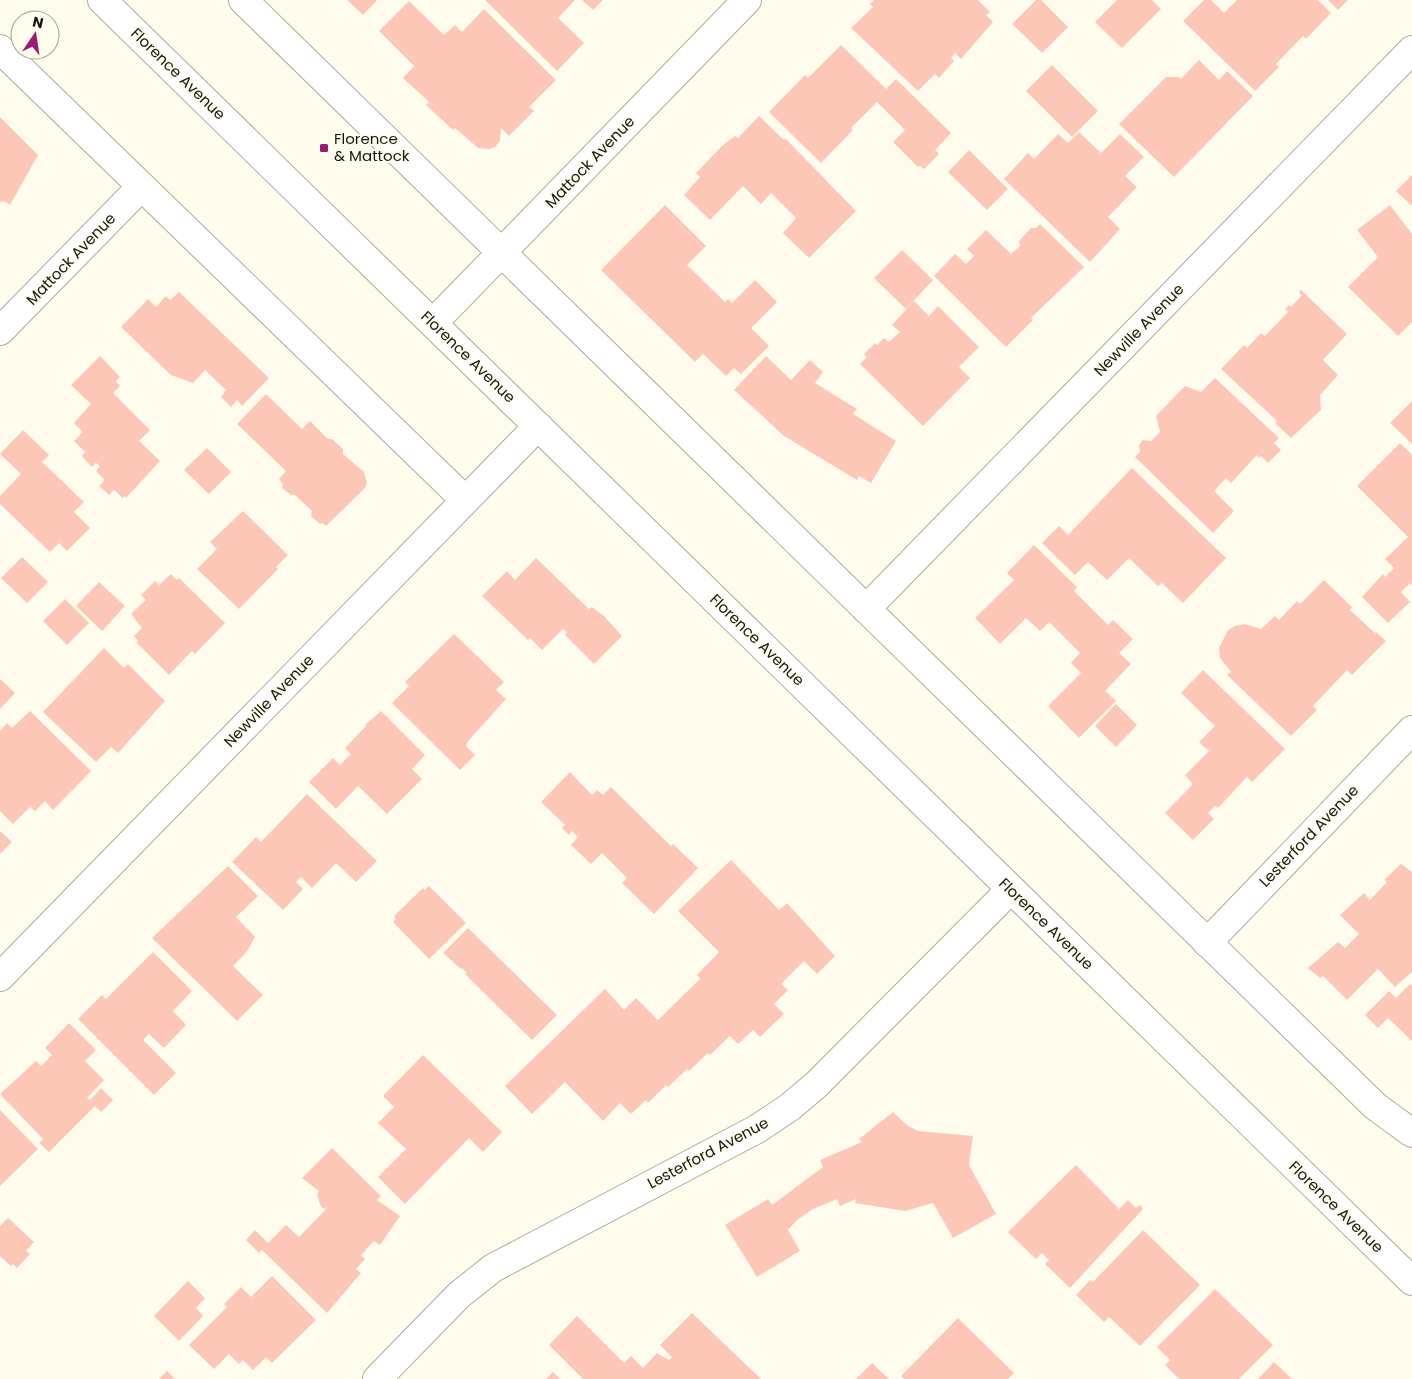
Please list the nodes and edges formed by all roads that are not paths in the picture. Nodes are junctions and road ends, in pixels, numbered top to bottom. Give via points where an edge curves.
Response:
1 (102, 0) edge
2 (243, 0) edge
3 (747, 0) edge
4 (0, 49) edge
5 (1412, 50) edge
6 (141, 187) junction
7 (501, 253) junction
8 (433, 323) junction
9 (0, 332) edge
10 (538, 426) junction
11 (465, 500) junction
12 (866, 609) junction
13 (1412, 730) edge
14 (1011, 889) junction
15 (1207, 942) junction
16 (0, 977) edge
17 (1412, 1133) edge
18 (1412, 1281) edge
19 (378, 1379) edge

1 - 8 street, Florence Avenue
2 - 7 street
3 - 7 street, Mattock Avenue
4 - 6 street
5 - 12 street, Newville Avenue
6 - 9 street, Mattock Avenue
6 - 11 street
7 - 8 street, Mattock Avenue
7 - 12 street
8 - 10 street, Florence Avenue
10 - 11 street, Newville Avenue
10 - 14 street, Florence Avenue
11 - 16 street, Newville Avenue
12 - 15 street
13 - 15 street, Lesterford Avenue
14 - 18 street, Florence Avenue
14 - 19 street, Lesterford Avenue via 817,1084 790,1107 757,1129 493,1268 459,1295
15 - 17 street via 1375,1106

